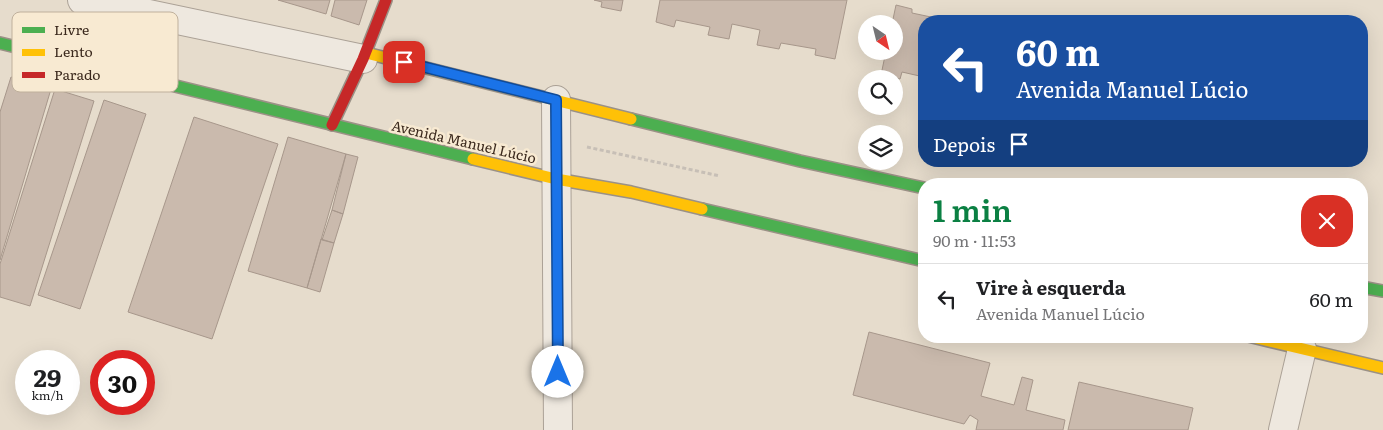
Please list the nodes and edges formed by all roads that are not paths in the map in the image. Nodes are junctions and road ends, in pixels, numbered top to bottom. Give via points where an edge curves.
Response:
1 (82, 0) edge
2 (386, 0) edge
3 (142, 12) edge
4 (178, 19) edge
5 (364, 56) junction
6 (178, 87) edge
7 (556, 100) junction
8 (332, 126) junction
9 (556, 179) junction
10 (918, 187) edge
11 (918, 260) edge
12 (1368, 288) edge
13 (1383, 292) edge
14 (1277, 343) edge
15 (1302, 349) junction
16 (1383, 368) edge
17 (558, 430) edge
18 (1283, 430) edge

1 - 3 street
2 - 5 street
4 - 5 street
5 - 7 street
5 - 8 street
6 - 8 street, Avenida Manuel Lúcio
7 - 9 street
7 - 10 street
8 - 9 street, Avenida Manuel Lúcio
9 - 11 street, Avenida Manuel Lúcio via 631,192
9 - 17 street
12 - 13 street
14 - 15 street
15 - 16 street
15 - 18 street

